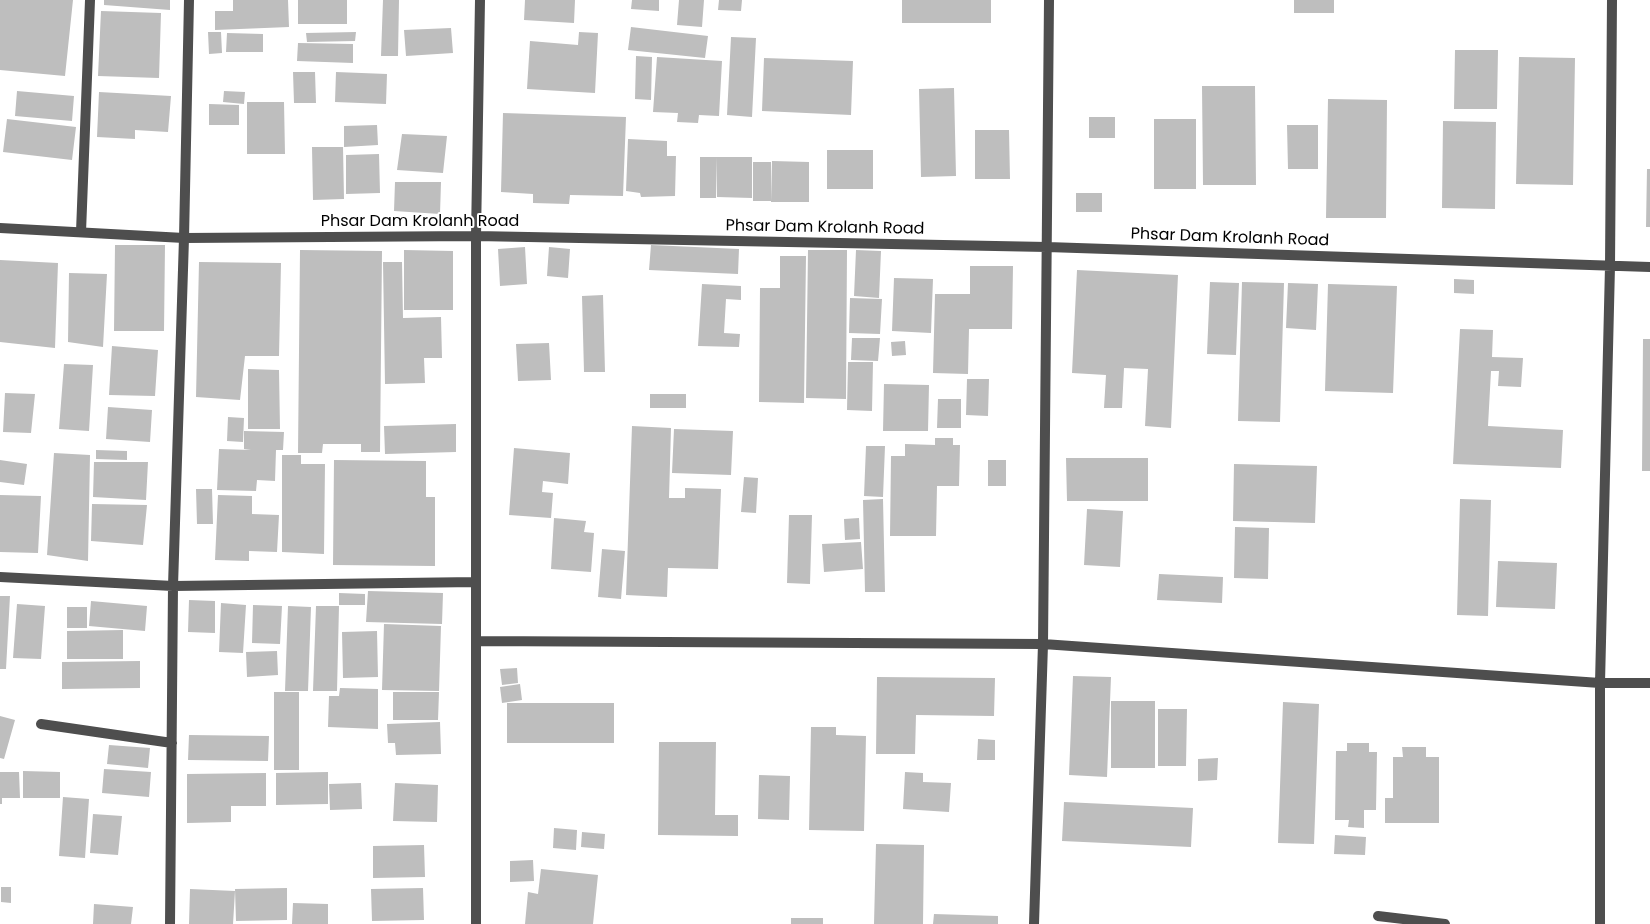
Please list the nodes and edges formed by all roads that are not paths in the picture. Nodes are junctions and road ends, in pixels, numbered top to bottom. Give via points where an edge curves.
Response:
1 (90, 0) edge
2 (189, 0) edge
3 (480, 0) edge
4 (1049, 0) edge
5 (1612, 0) edge
6 (0, 228) edge
7 (81, 232) junction
8 (476, 236) junction
9 (184, 238) junction
10 (1047, 247) junction
11 (1610, 266) junction
12 (1650, 267) edge
13 (0, 577) edge
14 (476, 582) junction
15 (173, 586) junction
16 (476, 641) junction
17 (1043, 644) junction
18 (1650, 682) edge
19 (1600, 683) junction
20 (41, 724) dead end
21 (172, 743) junction
22 (1378, 916) dead end
23 (170, 924) edge
24 (476, 924) edge
25 (1034, 924) edge
26 (1444, 924) edge
27 (1600, 924) edge

1 - 7 street
2 - 9 street
3 - 8 street
4 - 10 street
5 - 11 street
6 - 7 street, Phsar Dam Krolanh Road
7 - 9 street, Phsar Dam Krolanh Road
8 - 9 street, Phsar Dam Krolanh Road
8 - 10 street, Phsar Dam Krolanh Road
8 - 14 street
9 - 15 street
10 - 11 street, Phsar Dam Krolanh Road
10 - 17 street
11 - 12 street, Phsar Dam Krolanh Road
11 - 19 street
13 - 15 street
14 - 15 street
14 - 16 street
15 - 21 street
16 - 17 street
16 - 24 street
17 - 19 street
17 - 25 street
18 - 19 street
19 - 27 street
20 - 21 street
21 - 23 street
22 - 26 street

